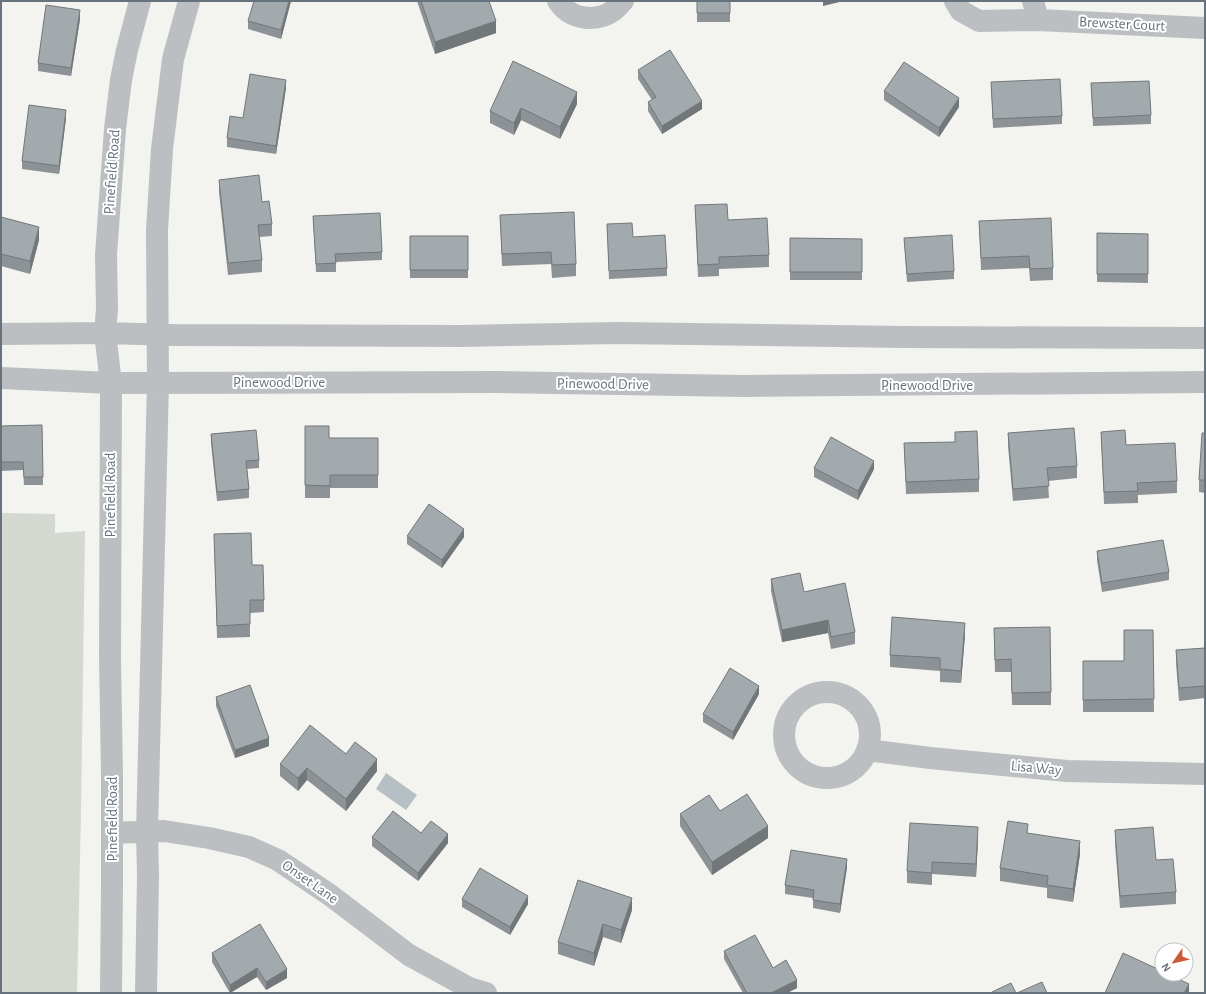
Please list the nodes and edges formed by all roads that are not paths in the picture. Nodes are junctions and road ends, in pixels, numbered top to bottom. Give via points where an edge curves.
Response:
1 (140, 1) edge
2 (189, 1) edge
3 (558, 1) edge
4 (623, 1) edge
5 (955, 1) edge
6 (1036, 11) edge
7 (1205, 28) edge
8 (105, 332) junction
9 (1, 334) edge
10 (157, 334) junction
11 (1205, 338) edge
12 (1, 378) edge
13 (1205, 382) edge
14 (111, 383) junction
15 (158, 383) junction
16 (867, 750) dead end
17 (1205, 774) edge
18 (147, 832) junction
19 (112, 833) junction
20 (111, 993) edge
21 (146, 993) edge
22 (486, 993) edge

1 - 8 street, Pinefield Road via 121,80 115,129 106,255
2 - 10 street via 173,59 162,149 157,230
3 - 4 street via 568,12 592,18 604,16 615,10
5 - 6 street, Brewster Court via 961,11 979,21
6 - 7 street, Brewster Court
8 - 9 street
8 - 10 street
8 - 14 street, Pinefield Road
10 - 11 street via 462,336 618,333
10 - 15 street
12 - 14 street, Pinewood Drive
13 - 15 street, Pinewood Drive via 744,386 499,382
14 - 15 street, Pinewood Drive
14 - 19 street, Pinefield Road
15 - 18 street
16 - 17 street, Lisa Way via 1067,771
18 - 19 street, Onset Lane
18 - 21 street
18 - 22 street, Onset Lane via 164,831 209,838 249,847 278,860 330,895 409,955 469,988
19 - 20 street, Pinefield Road

